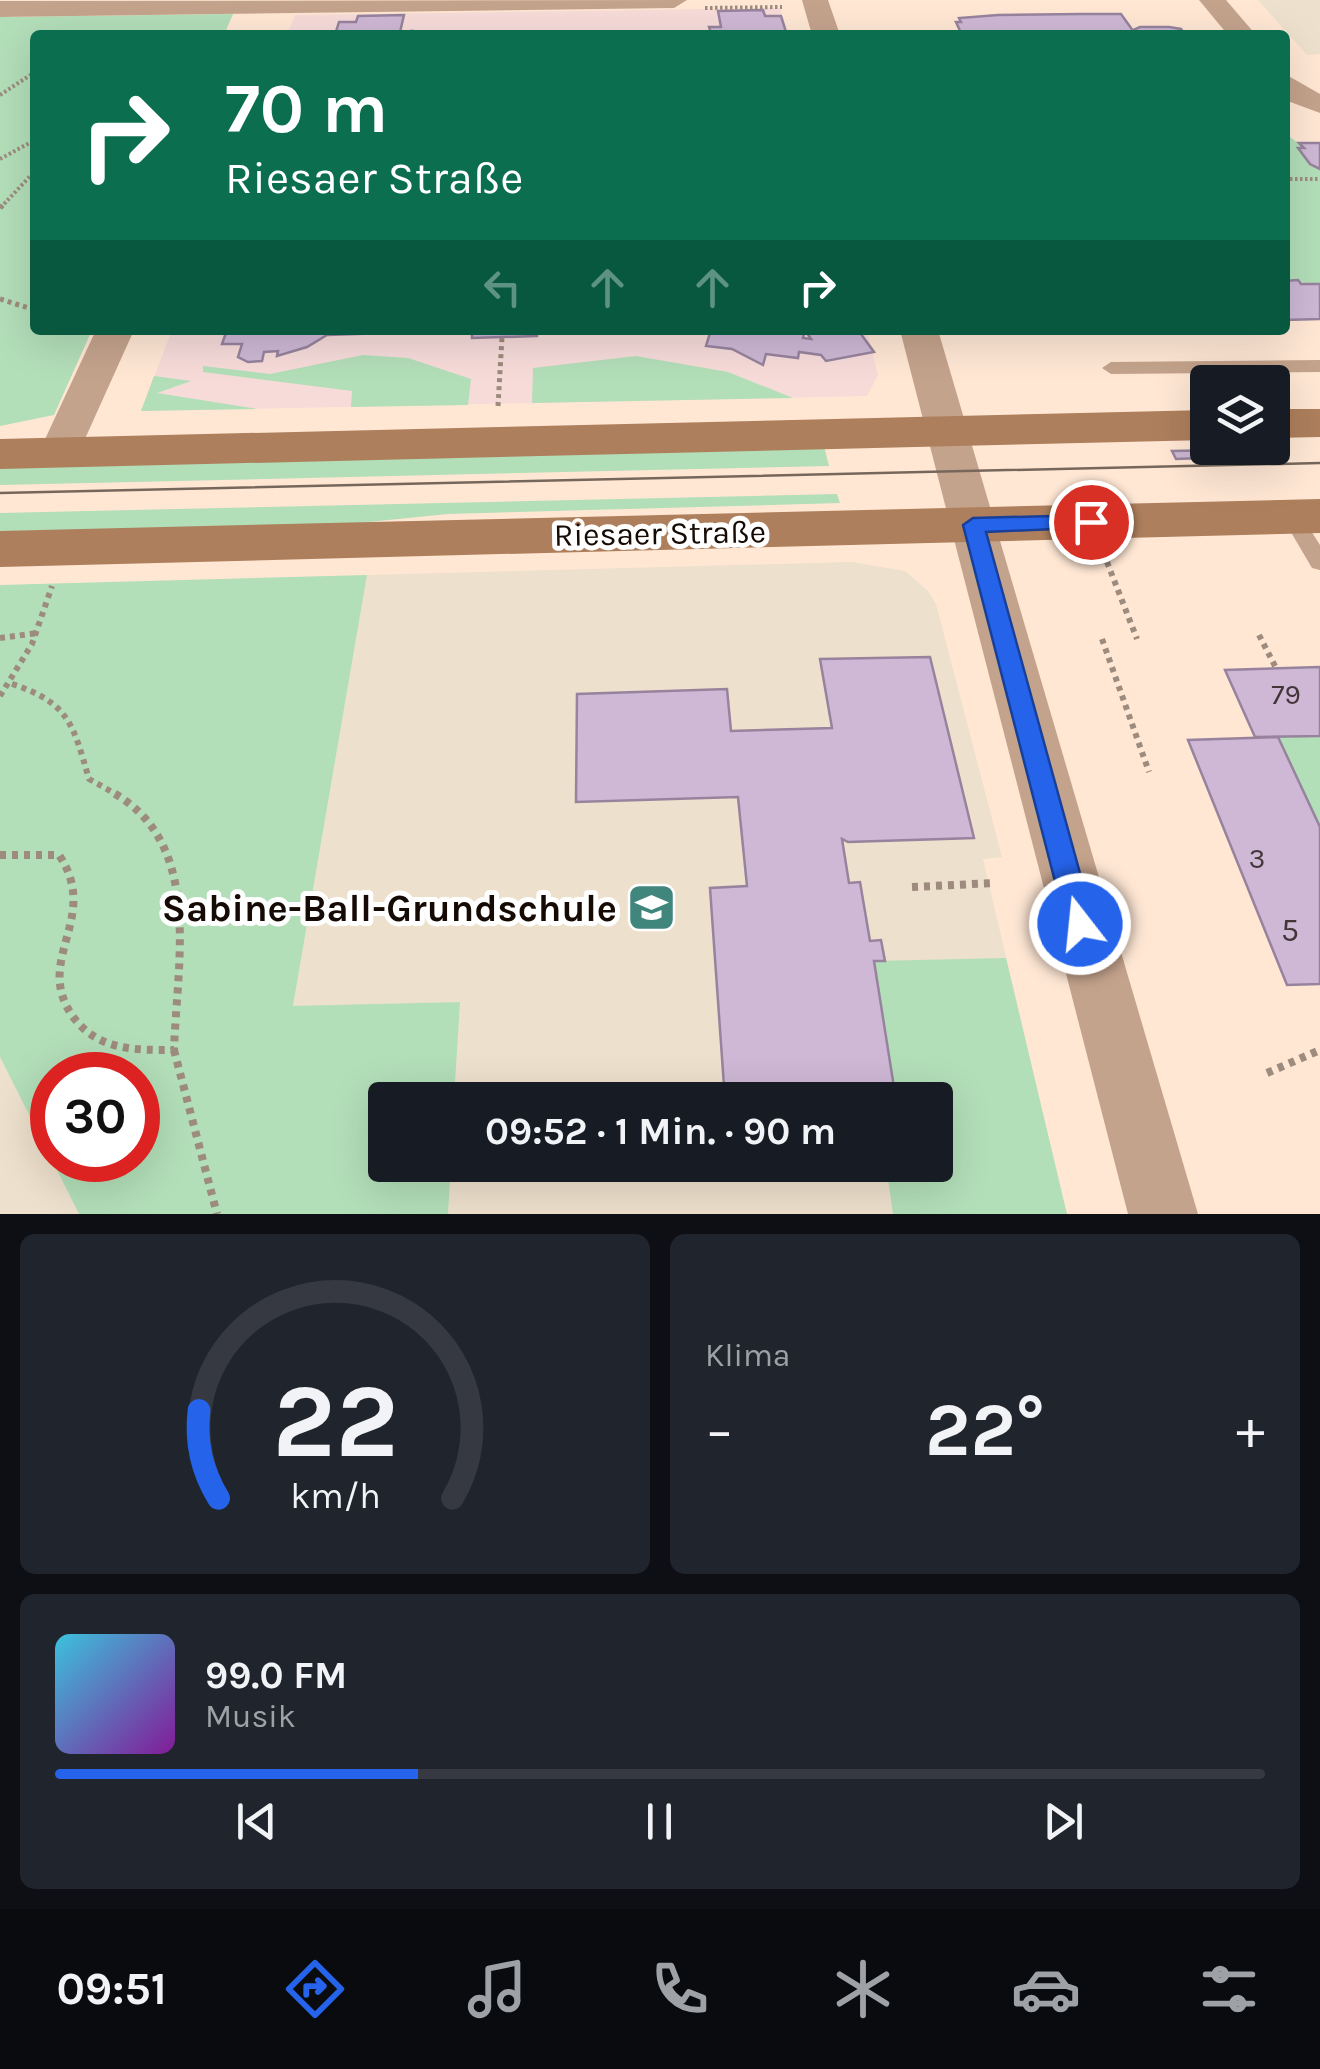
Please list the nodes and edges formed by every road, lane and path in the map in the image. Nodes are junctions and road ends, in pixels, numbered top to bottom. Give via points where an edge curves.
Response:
1 (1212, 0) edge
2 (96, 4) edge
3 (682, 4) edge
4 (802, 4) edge
5 (261, 6) junction
6 (0, 9) edge
7 (250, 30) edge
8 (822, 30) edge
9 (1238, 30) edge
10 (30, 75) edge
11 (1290, 88) edge
12 (0, 95) edge
13 (1320, 104) edge
14 (30, 143) edge
15 (0, 159) edge
16 (30, 175) edge
17 (1290, 179) edge
18 (1320, 179) edge
19 (0, 208) edge
20 (0, 299) edge
21 (30, 308) edge
22 (113, 335) edge
23 (919, 335) edge
24 (502, 337) dead end
25 (1320, 366) edge
26 (1110, 368) dead end
27 (498, 413) dead end
28 (1320, 423) edge
29 (1290, 424) edge
30 (1190, 425) edge
31 (946, 431) junction
32 (60, 452) junction
33 (0, 454) edge
34 (968, 505) junction
35 (1306, 516) edge
36 (0, 549) edge
37 (1106, 558) dead end
38 (1320, 563) edge
39 (56, 570) dead end
40 (39, 633) junction
41 (1259, 635) dead end
42 (0, 638) edge
43 (1102, 639) dead end
44 (1137, 639) dead end
45 (1276, 668) dead end
46 (12, 684) junction
47 (0, 696) edge
48 (1149, 772) dead end
49 (0, 855) edge
50 (995, 883) dead end
51 (912, 887) dead end
52 (174, 1050) junction
53 (1320, 1050) edge
54 (1266, 1072) dead end
55 (216, 1214) edge
56 (1164, 1214) edge

1 - 9 street
2 - 5 street
2 - 6 street
3 - 4 path
3 - 5 street
4 - 8 street
5 - 7 street
10 - 12 path
11 - 13 street
14 - 15 path
16 - 19 path
17 - 18 path
20 - 21 path
22 - 32 street
23 - 31 street
24 - 27 path
25 - 26 lane
28 - 29 main road
30 - 31 main road
31 - 32 main road
31 - 34 street
32 - 33 main road
34 - 35 main road, Riesaer Straße
34 - 36 main road, Riesaer Straße
34 - 56 street
35 - 38 lane
37 - 44 path
39 - 40 path
40 - 42 path
40 - 46 path
41 - 45 path
43 - 48 path
46 - 47 path
46 - 52 path via 46,693 66,709 88,778 142,811 168,850 180,911
49 - 52 path via 58,855 68,865 75,908 56,973 58,1000 73,1019 117,1048
50 - 51 path
52 - 55 path
53 - 54 path

